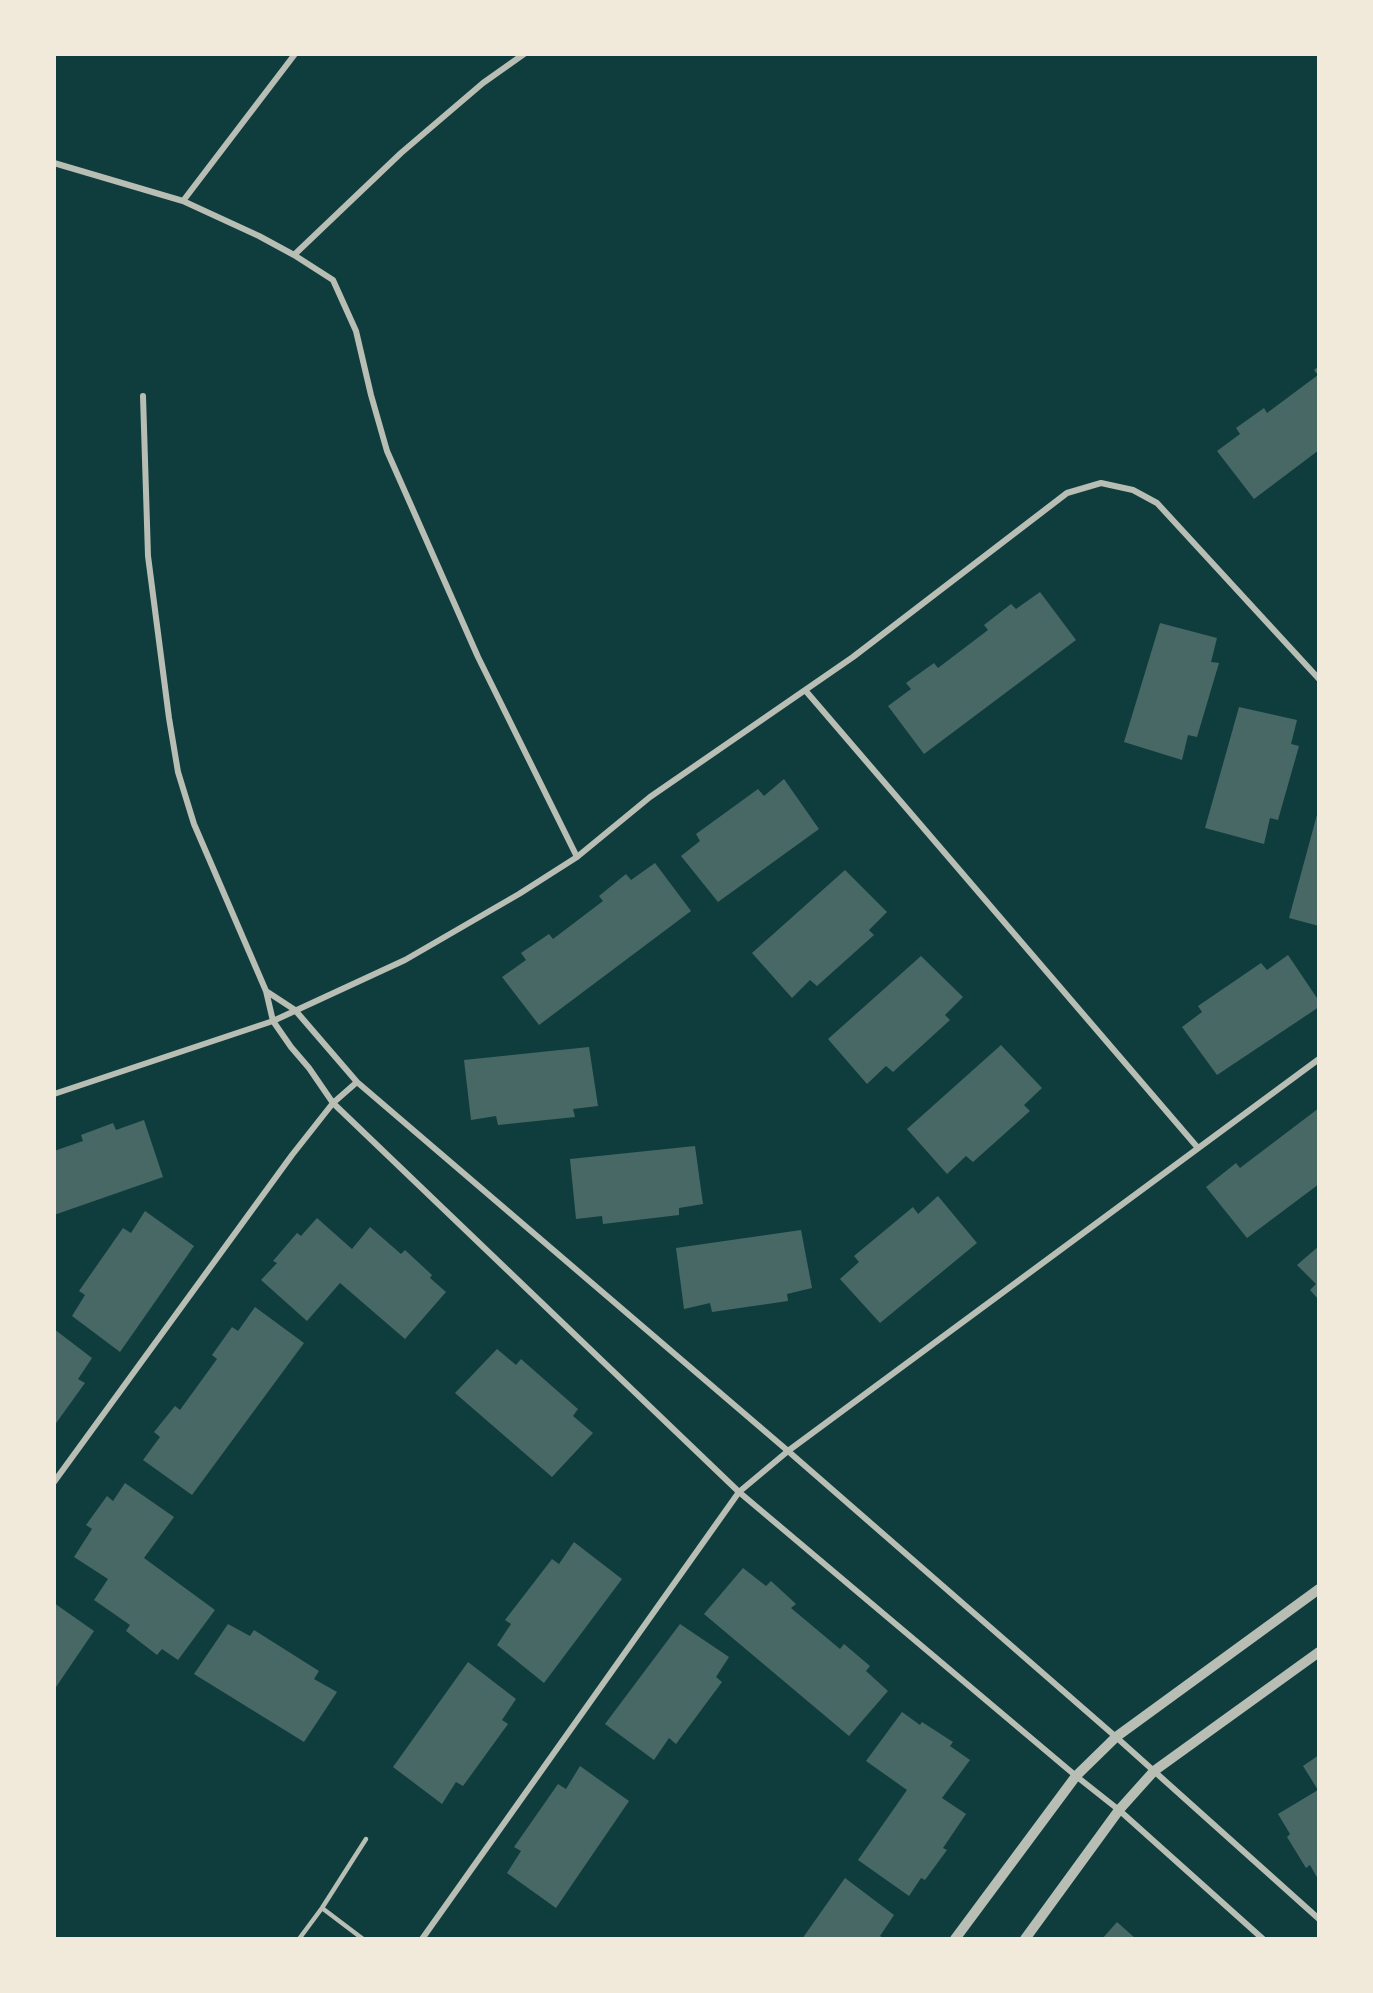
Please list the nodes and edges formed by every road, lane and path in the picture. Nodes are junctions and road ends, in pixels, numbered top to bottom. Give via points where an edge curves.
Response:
1 (295, 54) edge
2 (524, 54) edge
3 (54, 163) edge
4 (183, 201) junction
5 (294, 255) junction
6 (143, 396) dead end
7 (1319, 679) edge
8 (805, 690) junction
9 (577, 857) junction
10 (266, 991) junction
11 (295, 1010) junction
12 (273, 1021) junction
13 (1319, 1059) edge
14 (357, 1082) junction
15 (54, 1094) edge
16 (333, 1102) junction
17 (1198, 1148) junction
18 (788, 1451) junction
19 (54, 1482) edge
20 (739, 1492) junction
21 (1319, 1589) edge
22 (1319, 1652) edge
23 (1116, 1737) junction
24 (1154, 1771) junction
25 (1076, 1776) junction
26 (1119, 1810) junction
27 (366, 1839) dead end
28 (322, 1908) junction
29 (1319, 1919) edge
30 (299, 1939) edge
31 (363, 1939) edge
32 (422, 1939) edge
33 (955, 1939) edge
34 (1025, 1939) edge
35 (1263, 1939) edge

1 - 4 street
2 - 5 street via 483,83 401,153
3 - 4 street
4 - 5 street
5 - 9 street via 333,280 356,331 387,451 478,657
6 - 10 street via 148,556 178,772 194,824
7 - 8 street via 1156,503 1132,490 1101,483 1067,493
8 - 9 street via 650,796
8 - 17 street
9 - 11 street via 405,960
10 - 11 street
10 - 12 street
11 - 12 street
11 - 14 street
12 - 15 street
12 - 16 street
13 - 17 street
14 - 16 street
14 - 18 street
16 - 19 street
16 - 20 street
17 - 18 street
18 - 20 street
18 - 23 street
20 - 25 street
20 - 32 street
21 - 23 street
22 - 24 street
23 - 24 street
23 - 25 street
24 - 26 street
24 - 29 street
25 - 26 street
25 - 33 street
26 - 34 street
26 - 35 street
27 - 28 lane
28 - 30 lane
28 - 31 lane

